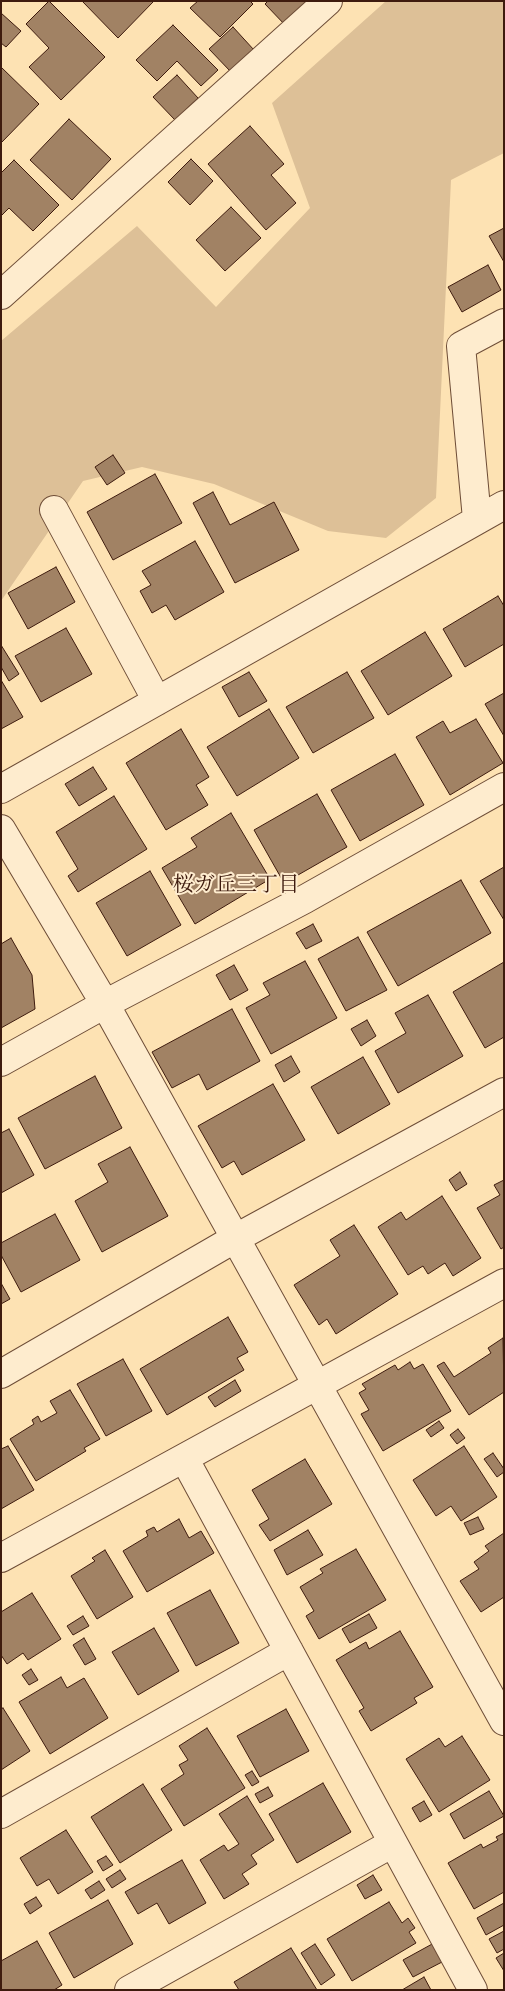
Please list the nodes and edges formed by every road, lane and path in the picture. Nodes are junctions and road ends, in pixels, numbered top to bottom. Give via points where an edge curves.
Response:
1 (328, 1) edge
2 (1, 295) edge
3 (504, 323) edge
4 (504, 505) edge
5 (54, 510) dead end
6 (477, 519) junction
7 (157, 701) junction
8 (504, 787) edge
9 (1, 789) edge
10 (1, 830) edge
11 (105, 1004) junction
12 (1, 1062) edge
13 (504, 1092) edge
14 (236, 1238) junction
15 (503, 1286) edge
16 (1, 1374) edge
17 (318, 1386) junction
18 (184, 1458) junction
19 (1, 1558) edge
20 (289, 1651) junction
21 (504, 1721) edge
22 (1, 1814) edge
23 (393, 1844) junction
24 (129, 1990) edge
25 (473, 1990) edge

1 - 2 street
3 - 6 street via 461,346
4 - 6 street
5 - 7 street
6 - 7 street
7 - 9 street
8 - 11 street via 305,899
10 - 11 street
11 - 12 street
11 - 14 street
13 - 14 street
14 - 16 street
14 - 17 street
15 - 17 street
17 - 18 street
17 - 21 street
18 - 19 street
18 - 20 street
20 - 22 street
20 - 23 street
23 - 24 street
23 - 25 street

